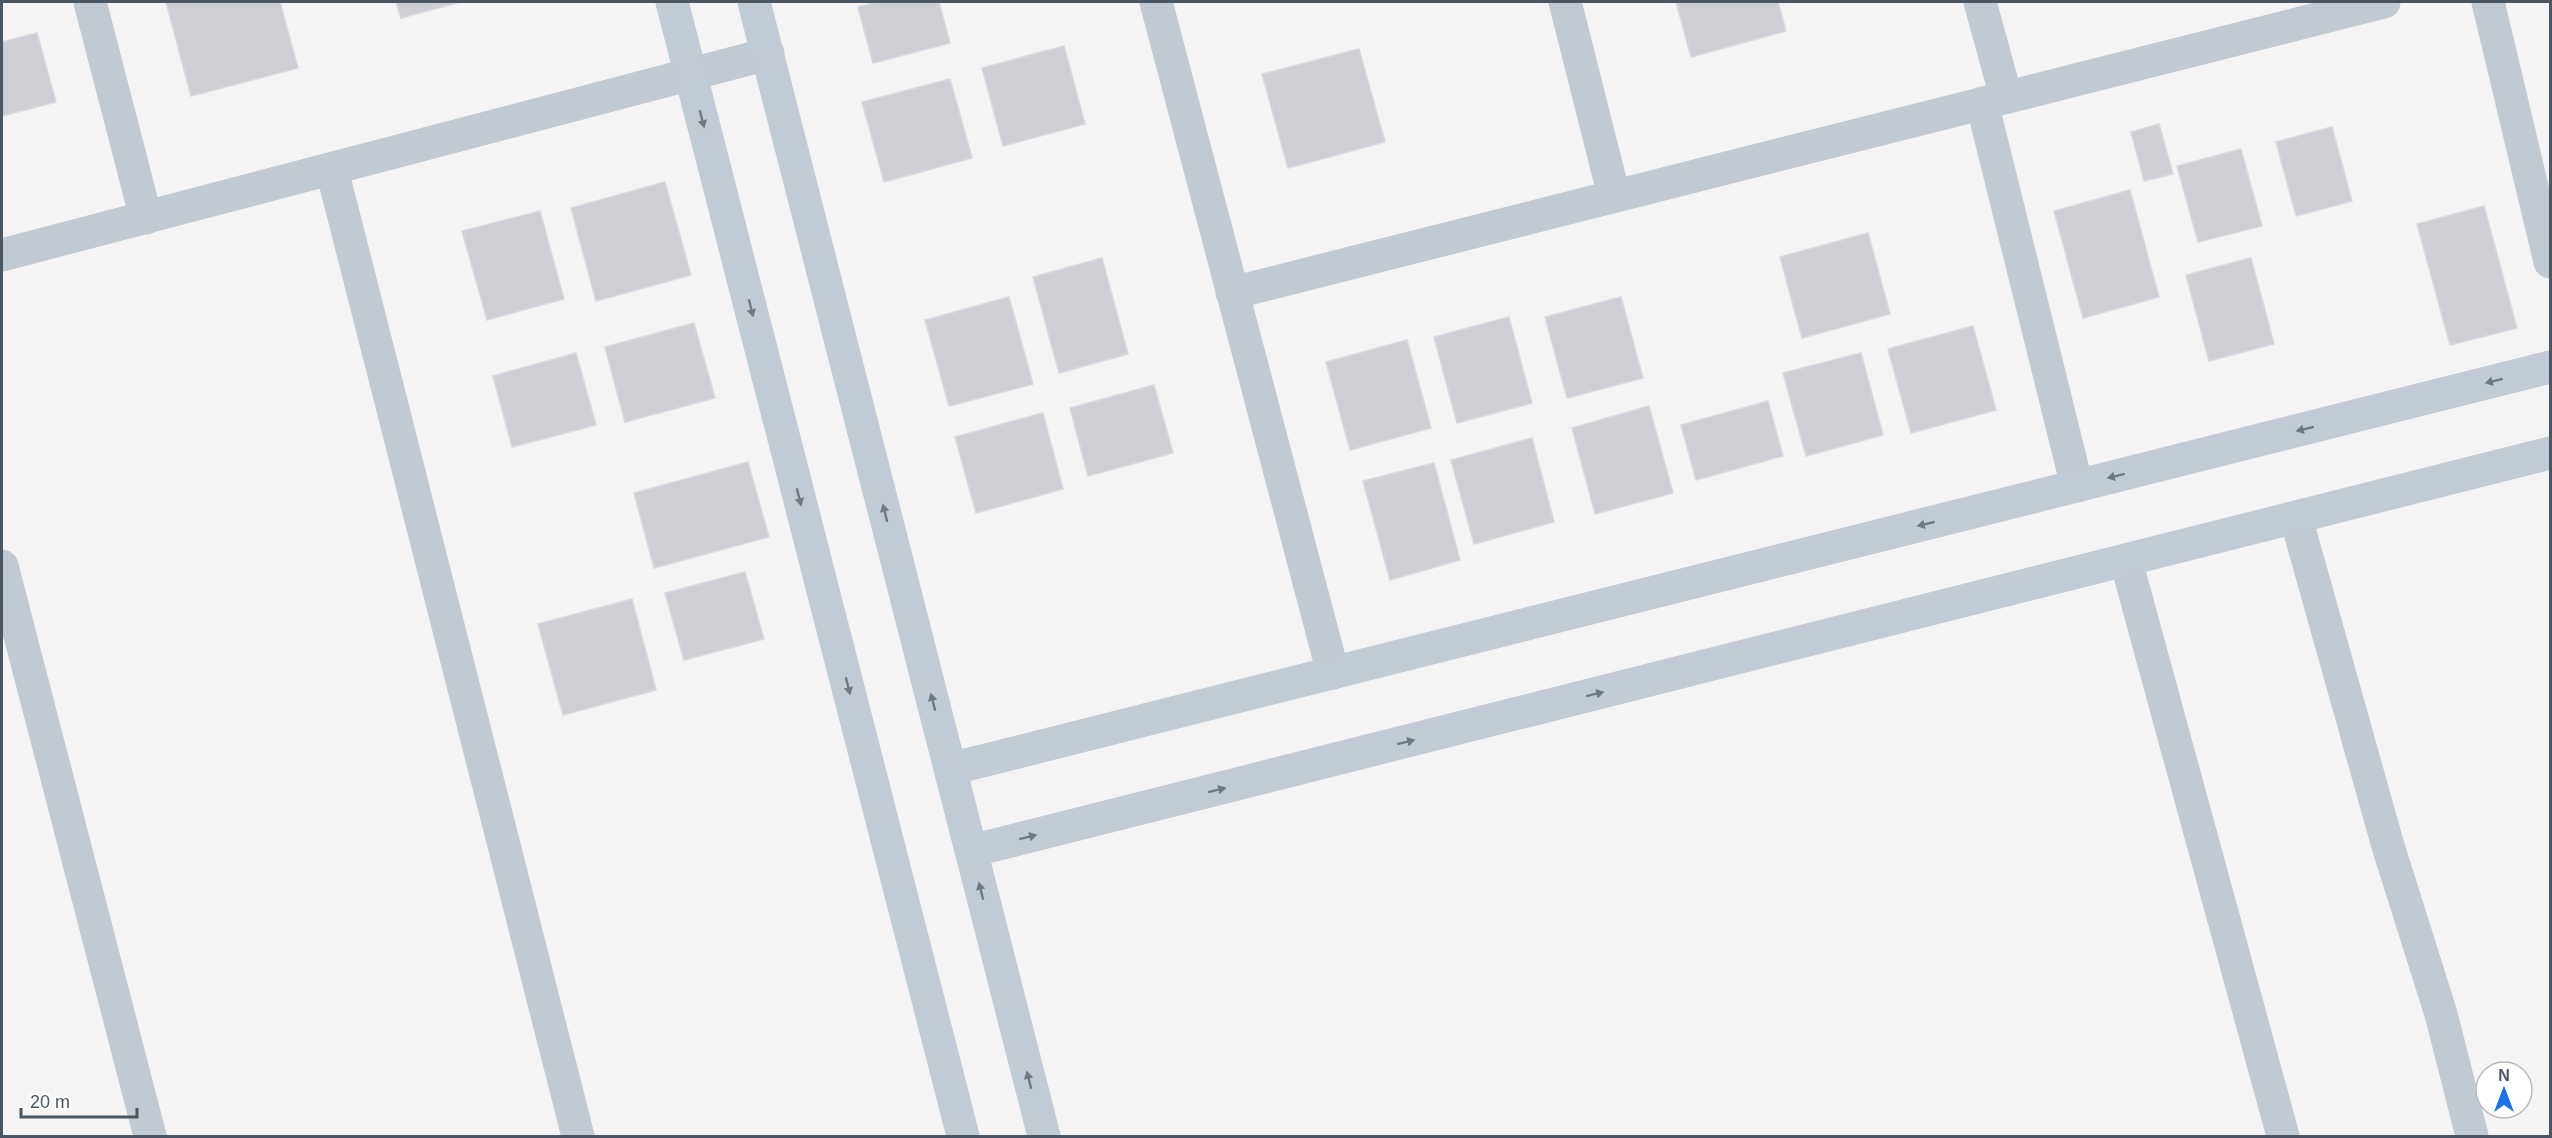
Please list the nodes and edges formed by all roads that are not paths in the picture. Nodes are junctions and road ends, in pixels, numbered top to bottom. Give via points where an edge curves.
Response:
1 (90, 2) edge
2 (672, 2) edge
3 (754, 2) edge
4 (1155, 2) edge
5 (1565, 2) edge
6 (1980, 2) edge
7 (2384, 2) edge
8 (2488, 2) edge
9 (768, 54) junction
10 (691, 76) junction
11 (1994, 100) junction
12 (332, 170) junction
13 (1614, 196) junction
14 (146, 218) junction
15 (2, 255) edge
16 (2550, 262) edge
17 (1232, 293) junction
18 (2550, 367) edge
19 (2550, 453) edge
20 (2077, 486) junction
21 (2296, 518) junction
22 (2126, 561) junction
23 (2, 566) edge
24 (1333, 673) junction
25 (950, 769) junction
26 (971, 851) junction
27 (150, 1137) edge
28 (578, 1137) edge
29 (963, 1137) edge
30 (1044, 1137) edge
31 (2283, 1137) edge
32 (2472, 1137) edge

1 - 14 street
2 - 10 street
3 - 9 street
4 - 17 street
5 - 13 street
6 - 11 street
7 - 11 street
8 - 16 street
9 - 10 street
25 -> 9 street
10 - 12 street
10 -> 29 street
11 - 13 street
11 - 20 street
12 - 14 street
12 - 28 street
13 - 17 street
14 - 15 street
17 - 24 street
18 -> 20 street
19 - 21 street
20 -> 24 street
21 - 22 street
21 - 32 street via 2388,846 2441,1014
26 -> 22 street
22 - 31 street
23 - 27 street
24 - 25 street
25 - 26 street
30 -> 26 street

